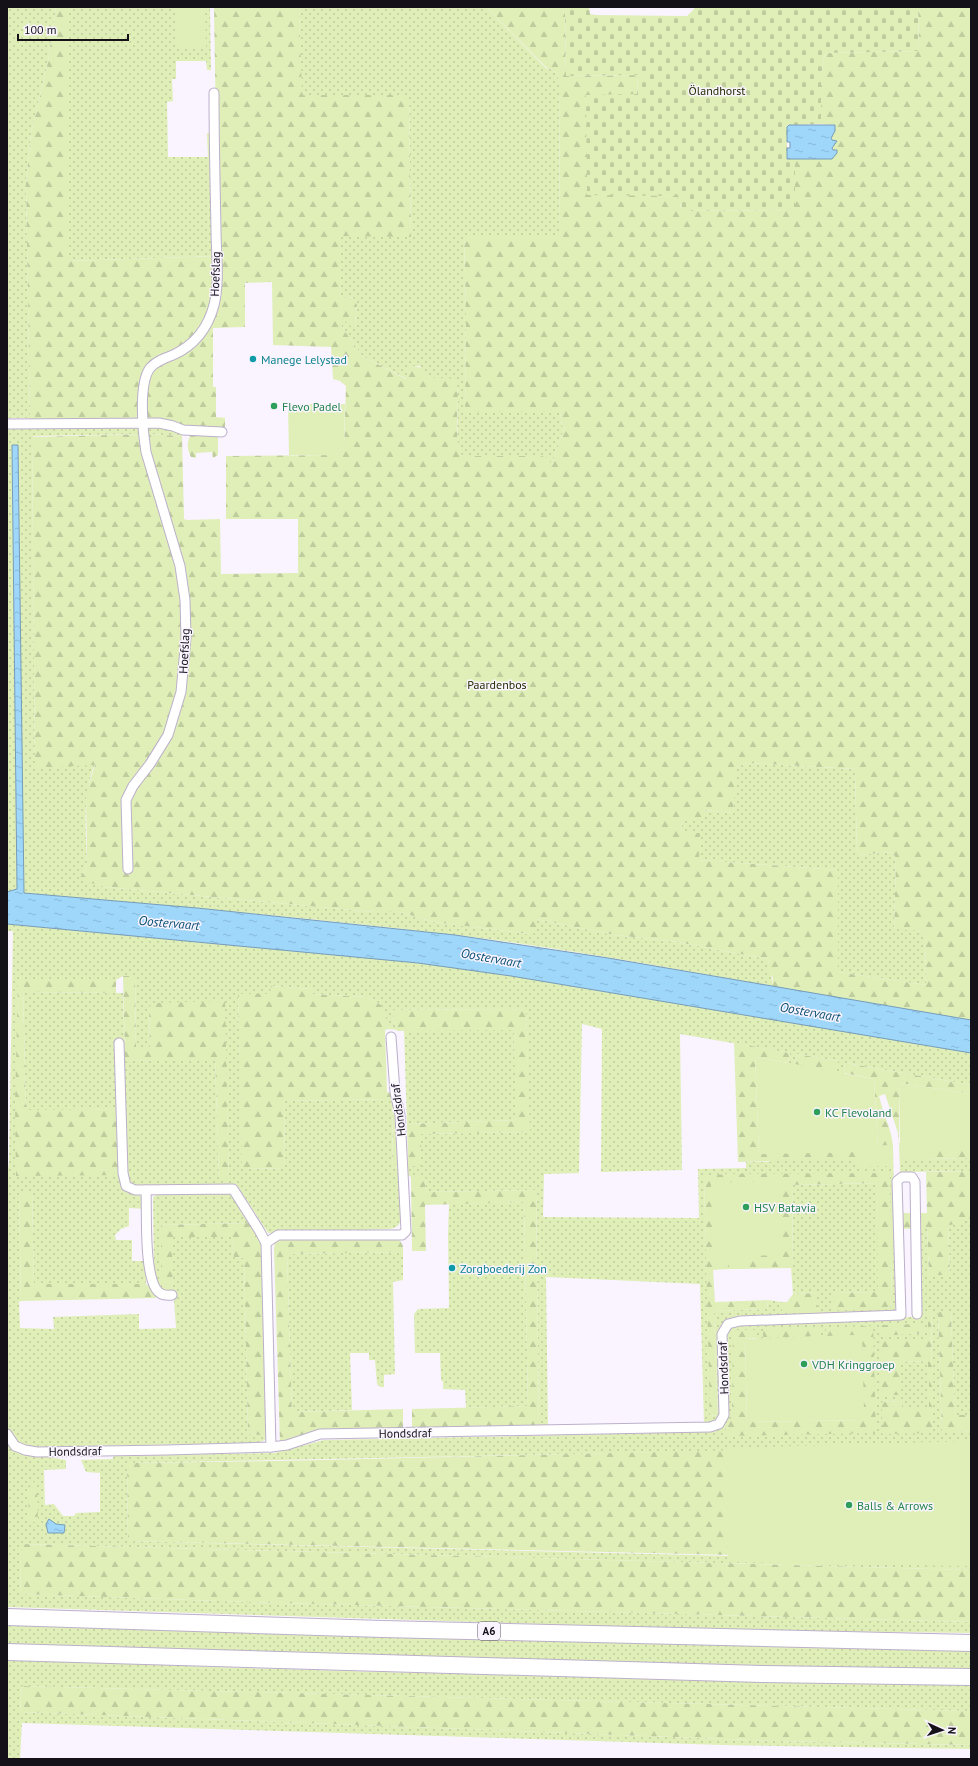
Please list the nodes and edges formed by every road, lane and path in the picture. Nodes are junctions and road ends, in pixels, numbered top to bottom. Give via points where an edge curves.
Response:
1 (214, 93) dead end
2 (144, 422) junction
3 (7, 424) edge
4 (222, 432) dead end
5 (128, 869) dead end
6 (391, 1037) dead end
7 (119, 1044) dead end
8 (146, 1190) junction
9 (266, 1243) junction
10 (172, 1296) dead end
11 (917, 1314) dead end
12 (7, 1434) edge
13 (272, 1447) junction
14 (7, 1617) edge
15 (971, 1643) edge
16 (7, 1652) edge
17 (971, 1678) edge

1 - 2 street, Hoefslag via 217,280 214,305 196,340 181,351 159,361 147,374
2 - 3 street
2 - 4 street via 174,426 183,430
2 - 5 street, Hoefslag via 146,452 181,571 186,638 181,692 170,729 160,750 132,786 126,800
6 - 9 street, Hondsdraf via 395,1092 400,1115 406,1231 402,1235 278,1235
7 - 8 street via 123,1173 126,1186 135,1190
8 - 9 street via 233,1189
8 - 10 street via 149,1266 152,1279 159,1293
9 - 13 street
11 - 13 street, Hondsdraf via 915,1182 912,1178 902,1177 897,1181 901,1315 740,1321 728,1324 722,1334 724,1415 719,1424 710,1427 320,1434
12 - 13 street, Hondsdraf via 15,1446 37,1452
14 - 15 highway, A6
16 - 17 highway

